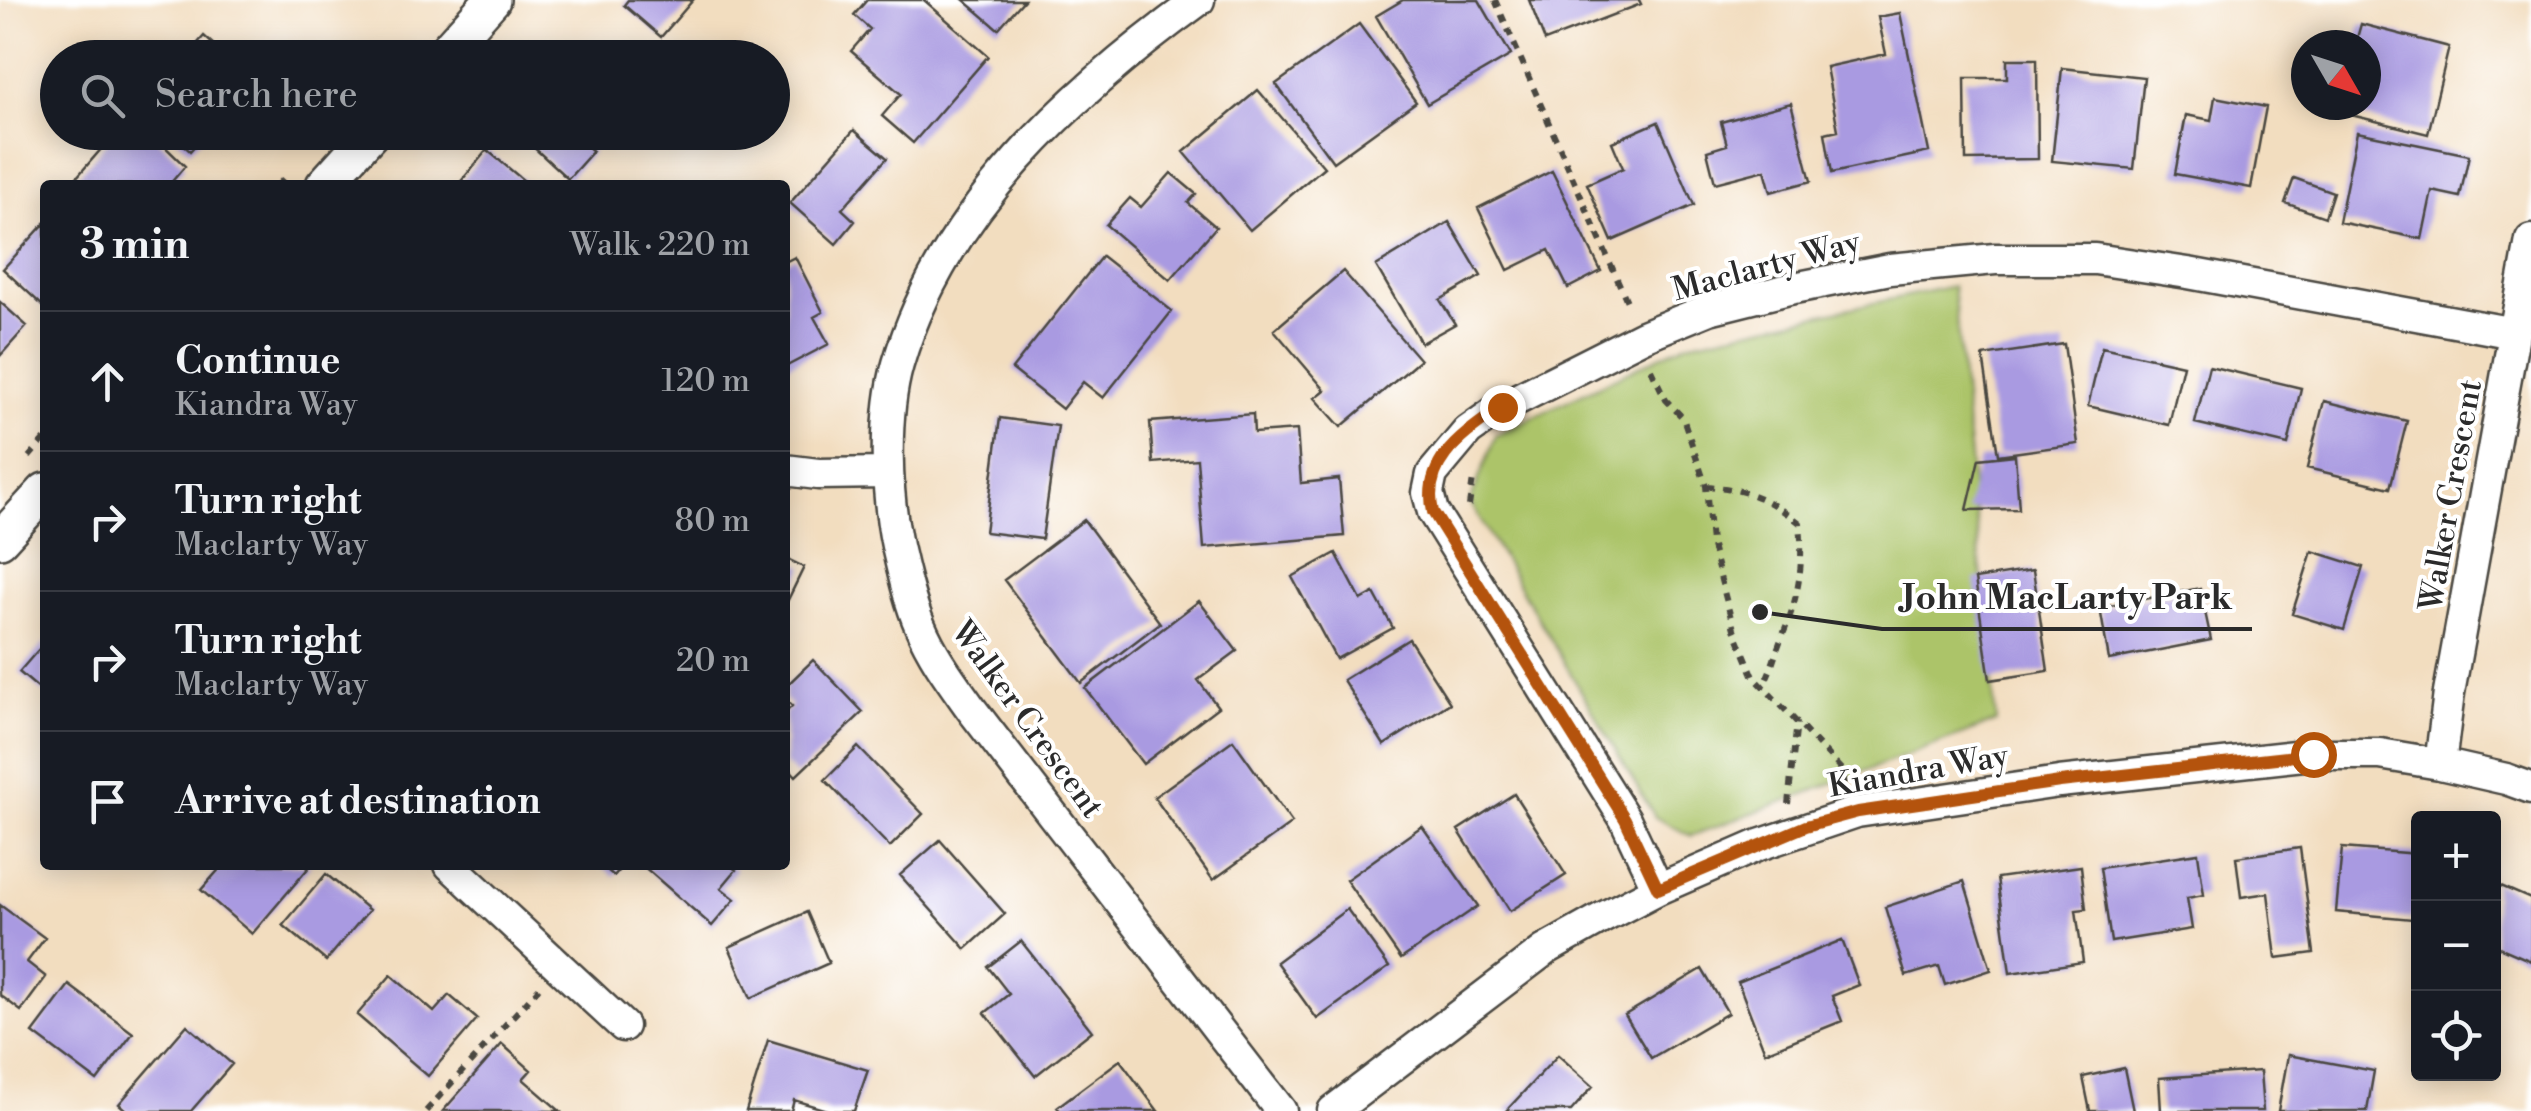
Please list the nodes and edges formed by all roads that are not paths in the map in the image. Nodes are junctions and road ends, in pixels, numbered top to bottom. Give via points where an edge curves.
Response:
1 (492, 0) edge
2 (1199, 0) edge
3 (456, 40) edge
4 (356, 150) edge
5 (329, 180) edge
6 (2531, 240) edge
7 (2514, 334) junction
8 (790, 471) edge
9 (887, 474) junction
10 (40, 497) edge
11 (0, 540) edge
12 (2440, 764) junction
13 (2531, 788) edge
14 (455, 870) edge
15 (1658, 889) junction
16 (623, 1026) dead end
17 (1281, 1111) edge
18 (1334, 1111) edge

1 - 3 street
2 - 9 street, Walker Crescent via 1062,112 956,241 922,300 897,367
4 - 5 street
6 - 7 street, Walker Crescent
7 - 12 street, Walker Crescent
7 - 15 street, Maclarty Way via 2096,259 1995,260 1890,269 1709,309 1502,407 1468,432 1432,474 1433,512 1625,819
8 - 9 street
9 - 17 street, Walker Crescent via 905,582 938,660
10 - 11 street
12 - 13 street, Kiandra Way
12 - 15 street, Kiandra Way via 2380,754 2313,754 1884,806 1806,826
14 - 16 street
15 - 18 street, Kiandra Way via 1546,950

